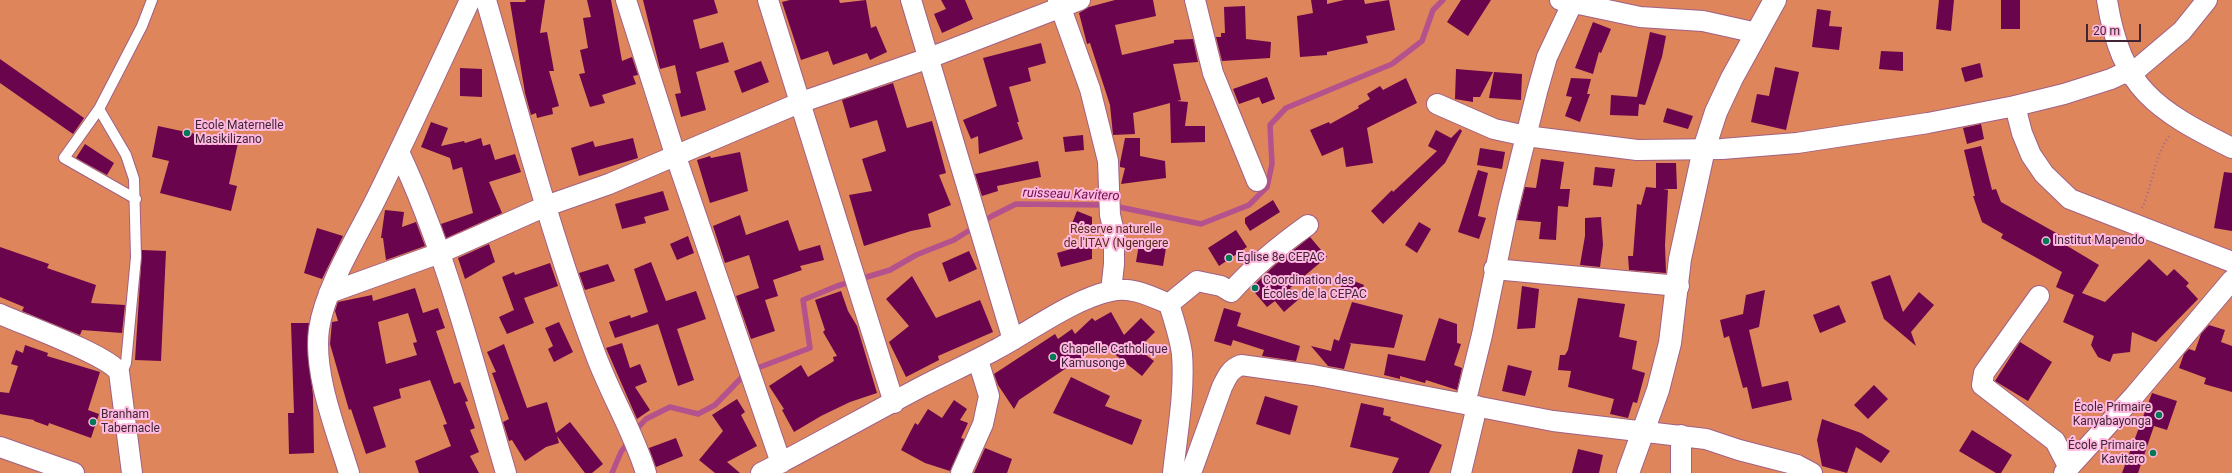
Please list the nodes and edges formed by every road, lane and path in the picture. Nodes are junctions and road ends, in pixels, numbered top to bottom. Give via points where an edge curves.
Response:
1 (152, 0) edge
2 (470, 0) edge
3 (486, 0) edge
4 (626, 0) edge
5 (768, 0) edge
6 (911, 0) edge
7 (1080, 0) edge
8 (1194, 0) edge
9 (1775, 0) edge
10 (2107, 0) edge
11 (2207, 0) edge
12 (1565, 2) edge
13 (1059, 3) edge
14 (1757, 33) junction
15 (929, 58) junction
16 (2129, 73) junction
17 (799, 103) junction
18 (1437, 104) dead end
19 (2015, 106) junction
20 (99, 110) junction
21 (2170, 114) junction
22 (1526, 136) junction
23 (2232, 148) edge
24 (1704, 149) junction
25 (399, 152) junction
26 (675, 154) junction
27 (1257, 181) dead end
28 (136, 199) junction
29 (546, 206) junction
30 (1308, 225) dead end
31 (2135, 226) junction
32 (440, 253) junction
33 (2232, 262) edge
34 (1494, 269) junction
35 (2232, 280) edge
36 (1678, 286) junction
37 (1111, 290) junction
38 (329, 293) junction
39 (2039, 296) dead end
40 (1169, 304) junction
41 (0, 314) edge
42 (1013, 340) junction
43 (978, 360) junction
44 (119, 372) junction
45 (894, 403) junction
46 (1471, 405) junction
47 (1642, 433) junction
48 (1681, 435) junction
49 (0, 447) edge
50 (781, 463) junction
51 (2066, 470) edge
52 (74, 473) edge
53 (132, 473) edge
54 (349, 473) edge
55 (506, 473) edge
56 (646, 473) edge
57 (761, 473) edge
58 (961, 473) edge
59 (1173, 473) edge
60 (1191, 473) edge
61 (1461, 473) edge
62 (1628, 473) edge
63 (1681, 473) edge
64 (1812, 473) edge

1 - 20 lane via 142,26
2 - 25 street
3 - 29 street
4 - 26 street
5 - 17 street
6 - 15 street
7 - 13 street
8 - 27 street via 1212,73
9 - 14 street
10 - 16 street via 2121,57
11 - 16 street via 2182,31
12 - 14 street via 1640,16 1703,21
12 - 22 street
13 - 15 street
13 - 37 street via 1090,89 1108,161 1110,215 1114,240
14 - 24 street via 1720,105
15 - 17 street
15 - 42 street
16 - 19 street via 2064,94
16 - 21 street via 2148,95
17 - 26 street
17 - 45 street
18 - 22 street via 1494,129
19 - 24 street via 1928,123 1797,143
19 - 31 street via 2031,156 2057,189 2084,206
20 - 28 lane via 126,156 134,179
20 - 28 lane via 64,158
21 - 23 street
21 - 31 path via 2173,123 2171,133 2163,144 2150,190
22 - 24 street via 1637,150
22 - 34 street
24 - 36 street via 1680,259
25 - 32 street via 419,194
25 - 38 street
26 - 29 street via 609,184
26 - 50 street
28 - 44 lane via 136,257 127,348 123,370
29 - 32 street
29 - 56 street via 595,354 638,448
30 - 40 street via 1280,245 1231,292 1221,286 1197,281
31 - 33 street
32 - 38 street
32 - 55 street
34 - 36 street
34 - 46 street
35 - 51 street via 2134,396
36 - 47 street via 1670,343 1660,384
37 - 40 street via 1142,293
37 - 42 street via 1052,316
38 - 54 street via 319,328 318,348 323,385
39 - 51 street via 1984,373 1982,385 2056,441
40 - 59 street via 1182,354
41 - 44 street via 114,365
42 - 43 street
43 - 45 street
43 - 58 street via 989,396 983,424
44 - 53 street
45 - 50 street
46 - 47 street via 1553,421
46 - 60 street via 1241,364 1228,374 1222,387
46 - 61 street
47 - 48 street
47 - 62 street
48 - 63 street
48 - 64 street via 1706,439 1797,465
49 - 52 street
50 - 57 street

